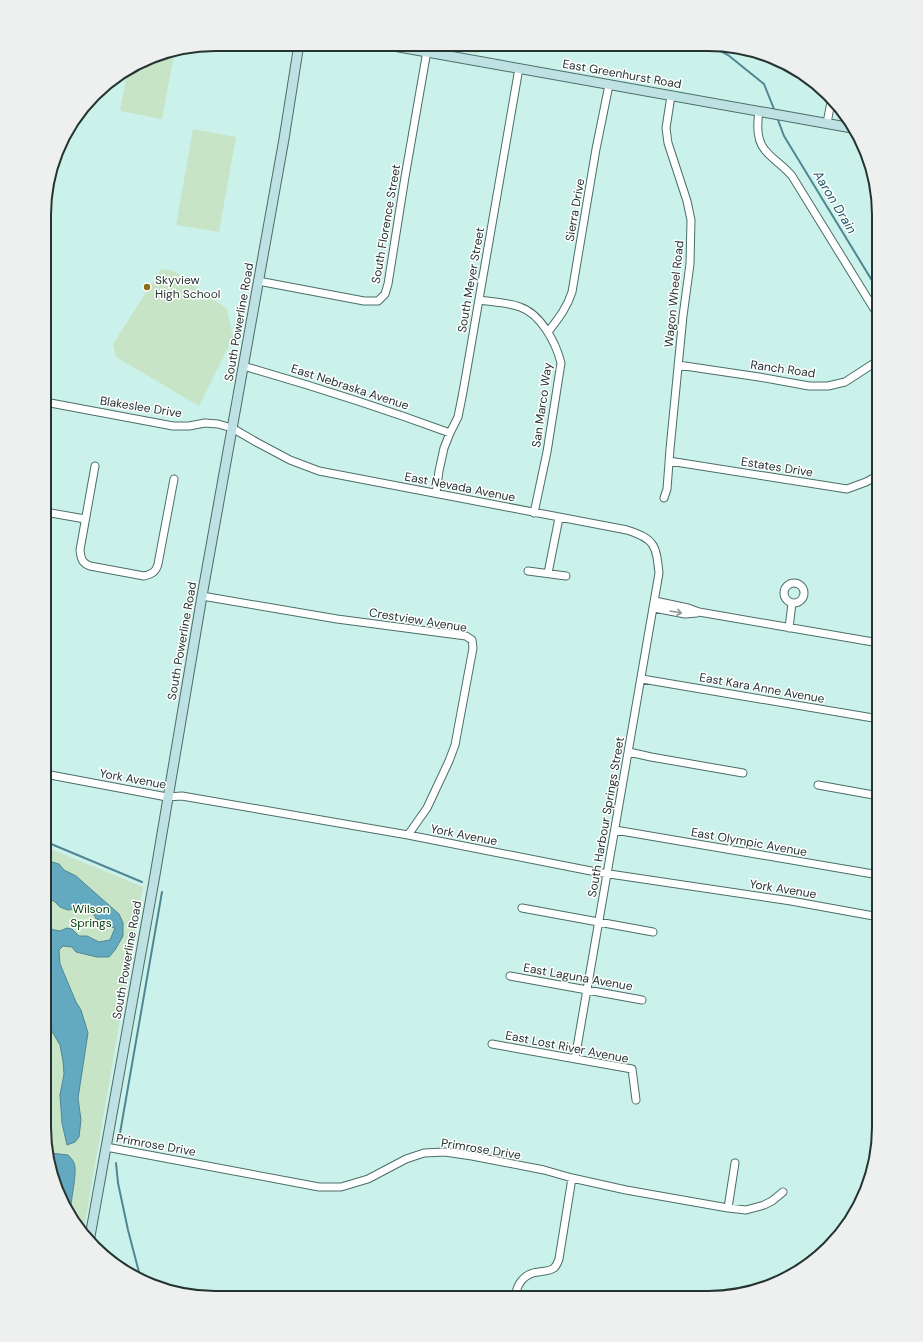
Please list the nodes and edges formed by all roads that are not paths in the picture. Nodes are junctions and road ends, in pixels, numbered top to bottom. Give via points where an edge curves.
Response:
1 (298, 51) edge
2 (427, 51) joint
3 (519, 68) junction
4 (609, 84) junction
5 (671, 96) junction
6 (830, 106) edge
7 (759, 111) junction
8 (827, 123) junction
9 (846, 127) edge
10 (258, 281) junction
11 (480, 300) junction
12 (872, 306) edge
13 (548, 332) junction
14 (678, 364) junction
15 (872, 365) edge
16 (243, 366) junction
17 (51, 403) edge
18 (232, 428) junction
19 (450, 433) junction
20 (669, 461) junction
21 (95, 466) dead end
22 (174, 479) dead end
23 (872, 479) edge
24 (436, 493) junction
25 (664, 498) dead end
26 (51, 513) edge
27 (534, 513) junction
28 (559, 518) junction
29 (85, 519) junction
30 (528, 571) dead end
31 (548, 573) junction
32 (566, 576) dead end
33 (658, 579) joint
34 (202, 596) junction
35 (792, 602) dead end
36 (654, 605) junction
37 (789, 628) junction
38 (872, 642) edge
39 (642, 679) junction
40 (872, 718) edge
41 (629, 752) junction
42 (743, 773) dead end
43 (51, 775) edge
44 (818, 785) dead end
45 (872, 795) edge
46 (167, 797) junction
47 (615, 830) junction
48 (408, 835) junction
49 (608, 874) junction
50 (872, 874) edge
51 (522, 908) dead end
52 (872, 917) edge
53 (599, 922) junction
54 (653, 932) dead end
55 (510, 976) dead end
56 (587, 990) junction
57 (642, 1000) dead end
58 (492, 1044) dead end
59 (575, 1059) junction
60 (636, 1100) dead end
61 (106, 1147) junction
62 (735, 1163) dead end
63 (572, 1178) junction
64 (783, 1192) dead end
65 (728, 1208) junction
66 (91, 1233) edge
67 (516, 1291) edge

1 - 10 street, South Powerline Road
2 - 3 street, East Greenhurst Road
2 - 10 street, South Florence Street via 385,294 378,301 364,301
3 - 4 street, East Greenhurst Road
3 - 11 street, South Meyer Street
4 - 5 street, East Greenhurst Road
4 - 13 street, Sierra Drive via 572,292 561,316
5 - 7 street, East Greenhurst Road
5 - 14 street, Wagon Wheel Road via 666,128 668,143 691,220 690,264
6 - 8 street
7 - 8 street, East Greenhurst Road
7 - 12 street via 758,133 764,150 792,176
8 - 9 street, East Greenhurst Road
10 - 16 street, South Powerline Road
11 - 13 street, San Marco Way via 520,307 534,315
11 - 19 street, South Meyer Street via 458,417
13 - 27 street, San Marco Way via 558,350 561,363
14 - 15 street, Ranch Road via 809,386 828,386 845,382
14 - 20 street, Wagon Wheel Road
16 - 18 street, South Powerline Road
16 - 19 street, East Nebraska Avenue via 391,411
17 - 18 street, Blakeslee Drive via 173,426 205,423
18 - 24 street, East Nevada Avenue via 290,460 319,471
18 - 34 street, South Powerline Road
19 - 24 street, South Meyer Street via 439,471
20 - 23 street, Estates Drive via 846,489
20 - 25 street, Wagon Wheel Road
21 - 29 street
22 - 29 street via 156,571 151,574 144,576 84,564 80,550
24 - 27 street, East Nevada Avenue
26 - 29 street
27 - 28 street, East Nevada Avenue
28 - 31 street
28 - 33 street, East Nevada Avenue via 642,535 652,543 657,552
30 - 31 street
31 - 32 street
33 - 36 street, South Harbour Springs Street
34 - 46 street, South Powerline Road
34 - 48 street, Crestview Avenue via 337,619 466,636 472,640 473,648 453,750 427,808
35 - 37 street
36 - 37 street via 684,614 699,612
36 - 39 street, South Harbour Springs Street
37 - 38 street
39 - 40 street, East Kara Anne Avenue
39 - 41 street, South Harbour Springs Street
41 - 42 street
41 - 47 street, South Harbour Springs Street
43 - 46 street, York Avenue
44 - 45 street
46 - 48 street, York Avenue via 182,796
46 - 61 street, South Powerline Road
47 - 49 street, South Harbour Springs Street
47 - 50 street, East Olympic Avenue
48 - 49 street, York Avenue
49 - 52 street, York Avenue via 791,901
49 - 53 street, South Harbour Springs Street
51 - 53 street
53 - 54 street
53 - 56 street, South Harbour Springs Street
55 - 56 street, East Laguna Avenue
56 - 57 street, East Laguna Avenue
56 - 59 street, South Harbour Springs Street
58 - 59 street, East Lost River Avenue
59 - 60 street, East Lost River Avenue via 632,1069
61 - 63 street, Primrose Drive via 319,1187 341,1187 368,1179 406,1159 424,1153 445,1152 544,1170
61 - 66 street, South Powerline Road
62 - 65 street
63 - 65 street, Primrose Drive
63 - 67 street via 559,1259 554,1268 524,1278
64 - 65 street, Primrose Drive via 764,1205 746,1210

